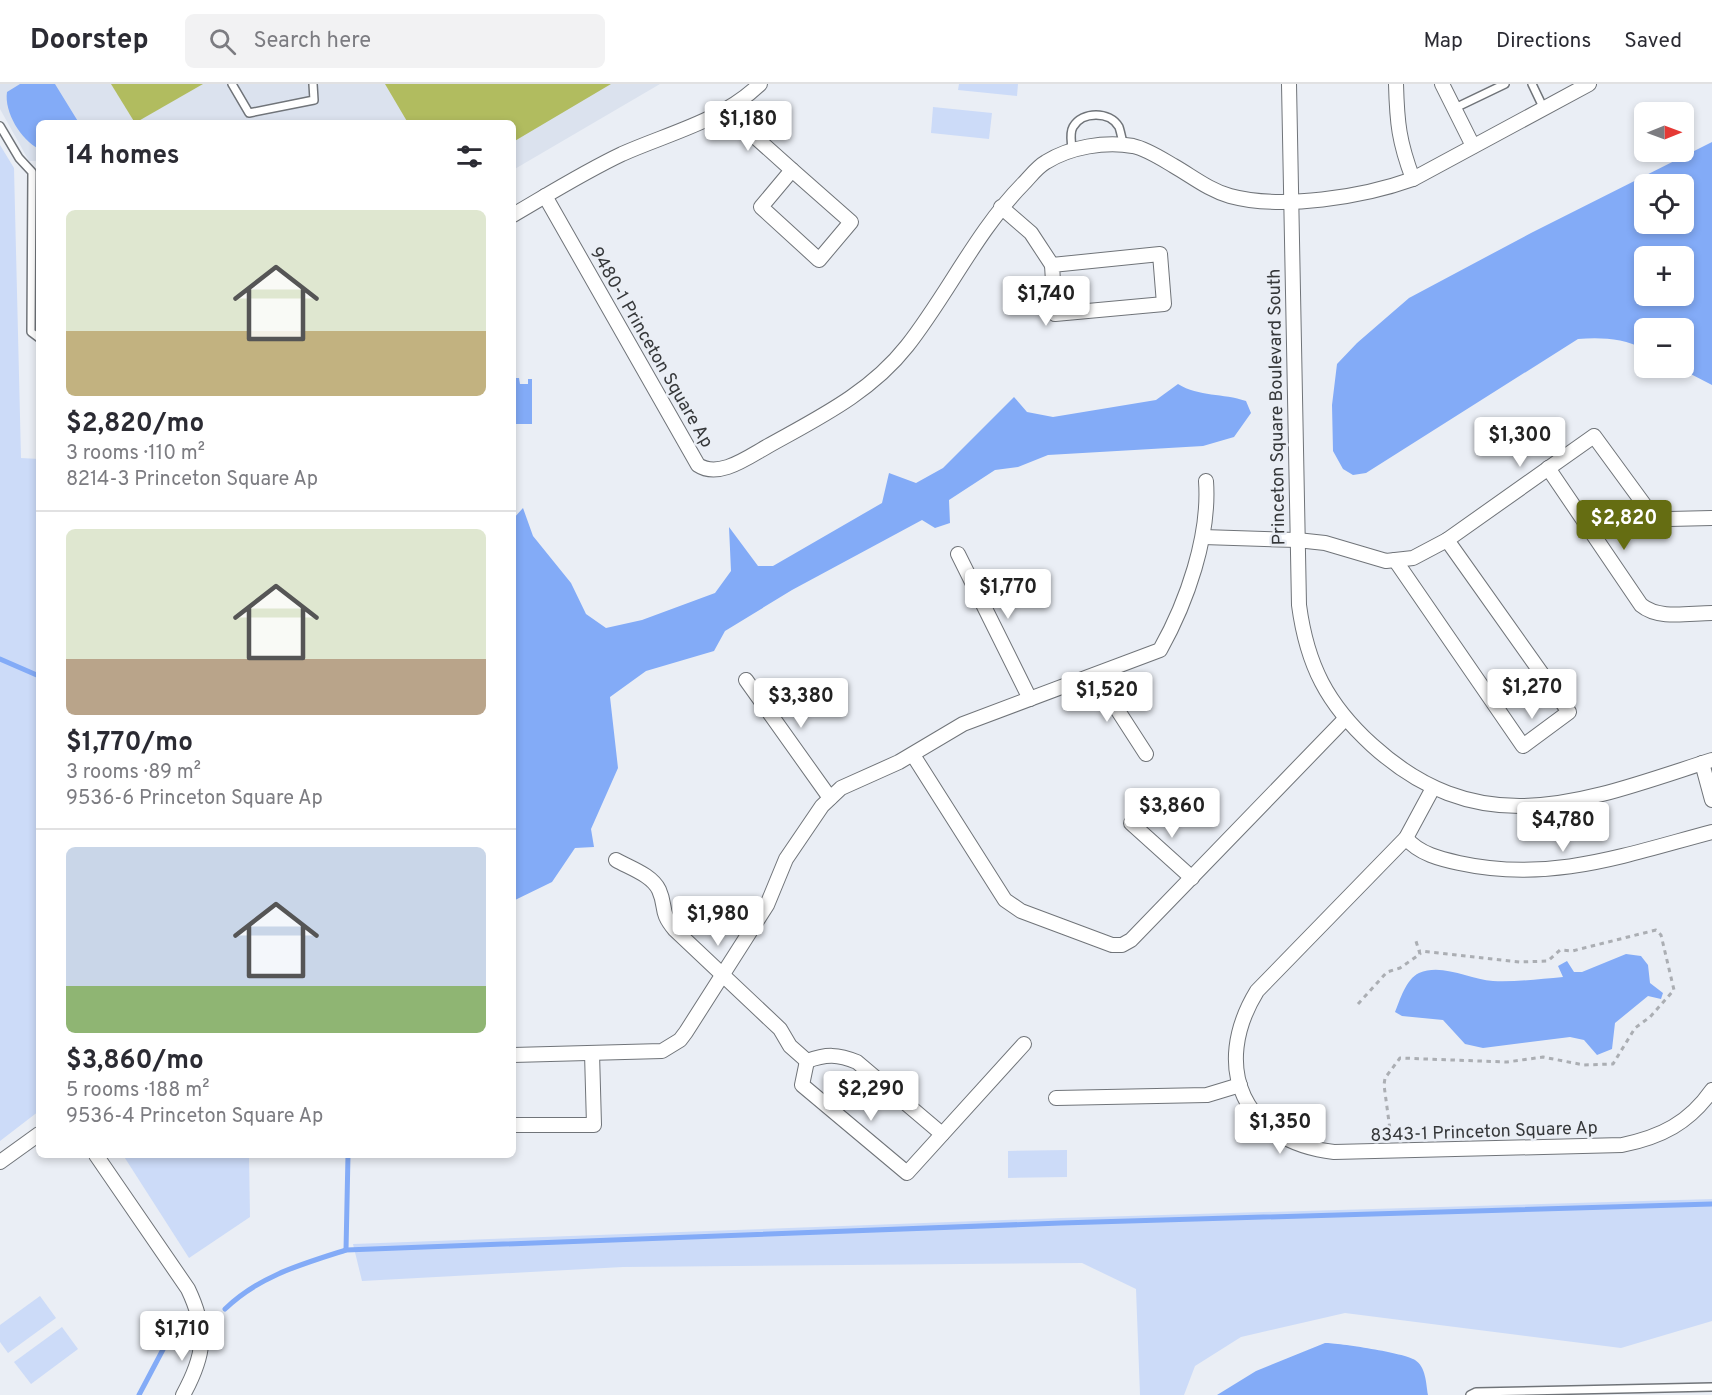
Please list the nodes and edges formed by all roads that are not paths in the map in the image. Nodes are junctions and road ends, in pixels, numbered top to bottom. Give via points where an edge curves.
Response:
1 (232, 84) edge
2 (313, 84) edge
3 (760, 84) edge
4 (1289, 84) edge
5 (1396, 84) edge
6 (1442, 84) edge
7 (1505, 84) edge
8 (1532, 84) edge
9 (1589, 84) edge
10 (1543, 107) junction
11 (1455, 108) junction
12 (725, 110) junction
13 (0, 126) edge
14 (1124, 146) junction
15 (1473, 146) junction
16 (1072, 151) junction
17 (792, 170) junction
18 (35, 172) edge
19 (1413, 179) junction
20 (545, 196) junction
21 (1291, 201) junction
22 (1001, 207) junction
23 (516, 213) edge
24 (1052, 264) junction
25 (36, 335) edge
26 (1548, 468) junction
27 (1206, 481) dead end
28 (1712, 518) edge
29 (1203, 537) junction
30 (1297, 540) junction
31 (1447, 540) junction
32 (958, 554) dead end
33 (1395, 560) junction
34 (1712, 613) edge
35 (1095, 675) junction
36 (746, 680) dead end
37 (1030, 699) junction
38 (1345, 719) junction
39 (1146, 754) dead end
40 (913, 755) junction
41 (1707, 762) edge
42 (1433, 788) junction
43 (830, 798) junction
44 (1712, 800) edge
45 (1131, 823) dead end
46 (1712, 832) edge
47 (1406, 838) junction
48 (616, 860) dead end
49 (1192, 878) junction
50 (724, 973) junction
51 (1024, 1044) dead end
52 (592, 1053) junction
53 (516, 1055) edge
54 (807, 1061) junction
55 (1239, 1085) junction
56 (1712, 1090) edge
57 (1056, 1098) dead end
58 (516, 1125) edge
59 (942, 1134) junction
60 (36, 1136) edge
61 (98, 1158) edge
62 (0, 1162) edge
63 (1712, 1386) edge
64 (183, 1395) edge
65 (1470, 1395) edge

1 - 2 lane via 249,113 314,100
3 - 12 street
4 - 21 street, Princeton Square Boulevard South
5 - 19 street via 1397,127
6 - 11 street
7 - 11 lane
8 - 10 lane
9 - 10 street, 9480-1 Princeton Square Ap
10 - 15 street, 9480-1 Princeton Square Ap
11 - 15 street
12 - 17 street
12 - 20 street via 621,154
13 - 18 lane via 19,158
14 - 16 street, 9480-1 Princeton Square Ap via 1100,145
14 - 16 lane via 1119,127 1111,119 1087,116 1074,126
14 - 21 street, 9480-1 Princeton Square Ap via 1146,151 1214,191 1242,198
15 - 19 street, 9480-1 Princeton Square Ap
16 - 22 street, 9480-1 Princeton Square Ap via 1044,163
17 - 17 street via 851,222 819,260 761,207
18 - 25 lane via 32,332
19 - 21 street, 9480-1 Princeton Square Ap via 1361,194
20 - 22 street, 9480-1 Princeton Square Ap via 698,465 716,471 753,455 851,399 890,366 922,326
20 - 23 street
21 - 30 street, Princeton Square Boulevard South
22 - 24 street via 1031,233
24 - 24 street via 1055,314 1164,304 1160,254
26 - 28 street via 1594,436 1651,514 1669,519
26 - 31 street
26 - 34 street via 1641,605 1658,614
27 - 29 street
29 - 30 street
29 - 35 street via 1172,628 1160,650
30 - 33 street
30 - 38 street, Princeton Square Boulevard South via 1303,638 1328,697
31 - 33 street via 1413,558
31 - 33 street via 1569,712 1523,746
32 - 37 street
35 - 37 street
35 - 39 street
36 - 43 street
37 - 40 street via 963,724
38 - 42 street, Princeton Square Boulevard South via 1392,763
38 - 49 street
40 - 43 street via 847,785
40 - 49 street via 1005,900 1021,910 1112,945 1122,945
41 - 42 street, Princeton Square Boulevard South via 1578,801 1535,807 1484,804
41 - 44 street
42 - 47 street, 8343-1 Princeton Square Ap
43 - 50 street via 786,859 767,905
45 - 49 street
46 - 47 street via 1569,868 1527,871 1437,858
47 - 55 street, 8343-1 Princeton Square Ap via 1257,992 1240,1028 1236,1052
48 - 50 street via 652,880 661,897 664,917
50 - 52 street via 680,1040 662,1051
50 - 54 street
51 - 59 street
52 - 53 street
52 - 58 street via 594,1125
54 - 59 street via 825,1054 857,1062
54 - 59 street via 802,1085 908,1173
55 - 56 street, 8343-1 Princeton Square Ap via 1269,1130 1312,1150 1334,1152 1630,1143 1667,1132 1686,1120
55 - 57 street via 1207,1095
60 - 62 street
61 - 64 street via 188,1289 198,1311 202,1335 198,1365
63 - 65 lane

